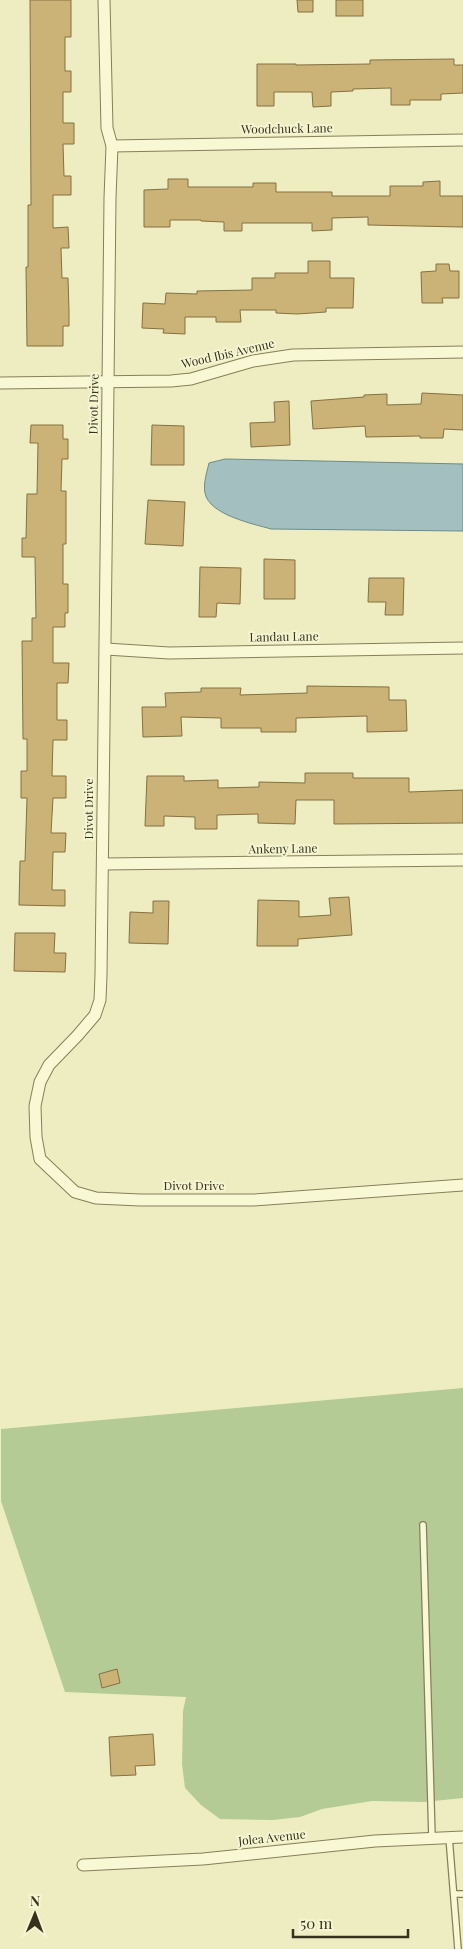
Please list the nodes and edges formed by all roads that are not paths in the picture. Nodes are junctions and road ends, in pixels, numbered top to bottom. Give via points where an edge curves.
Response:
1 (104, 0) edge
2 (463, 140) edge
3 (112, 146) junction
4 (463, 352) edge
5 (108, 381) junction
6 (0, 383) edge
7 (463, 648) edge
8 (106, 649) junction
9 (463, 860) edge
10 (103, 864) junction
11 (463, 1185) edge
12 (423, 1525) dead end
13 (449, 1837) junction
14 (463, 1837) edge
15 (432, 1838) junction
16 (83, 1865) dead end
17 (454, 1894) junction
18 (463, 1894) edge
19 (458, 1949) edge

1 - 3 street, Divot Drive via 107,128
2 - 3 street, Woodchuck Lane
3 - 5 street, Divot Drive
4 - 5 street, Wood Ibis Avenue via 293,355 171,381
5 - 6 street, Wood Ibis Avenue
5 - 8 street, Divot Drive
7 - 8 street, Landau Lane via 169,652
8 - 10 street, Divot Drive
9 - 10 street, Ankeny Lane
10 - 11 street, Divot Drive via 100,1000 95,1014 49,1066 40,1082 35,1106 40,1159 75,1192 96,1198 140,1200 253,1200
12 - 15 lane
13 - 14 street, Jolea Avenue
13 - 15 street, Jolea Avenue
13 - 17 lane
15 - 16 street, Jolea Avenue via 204,1859
17 - 18 lane
17 - 19 lane

